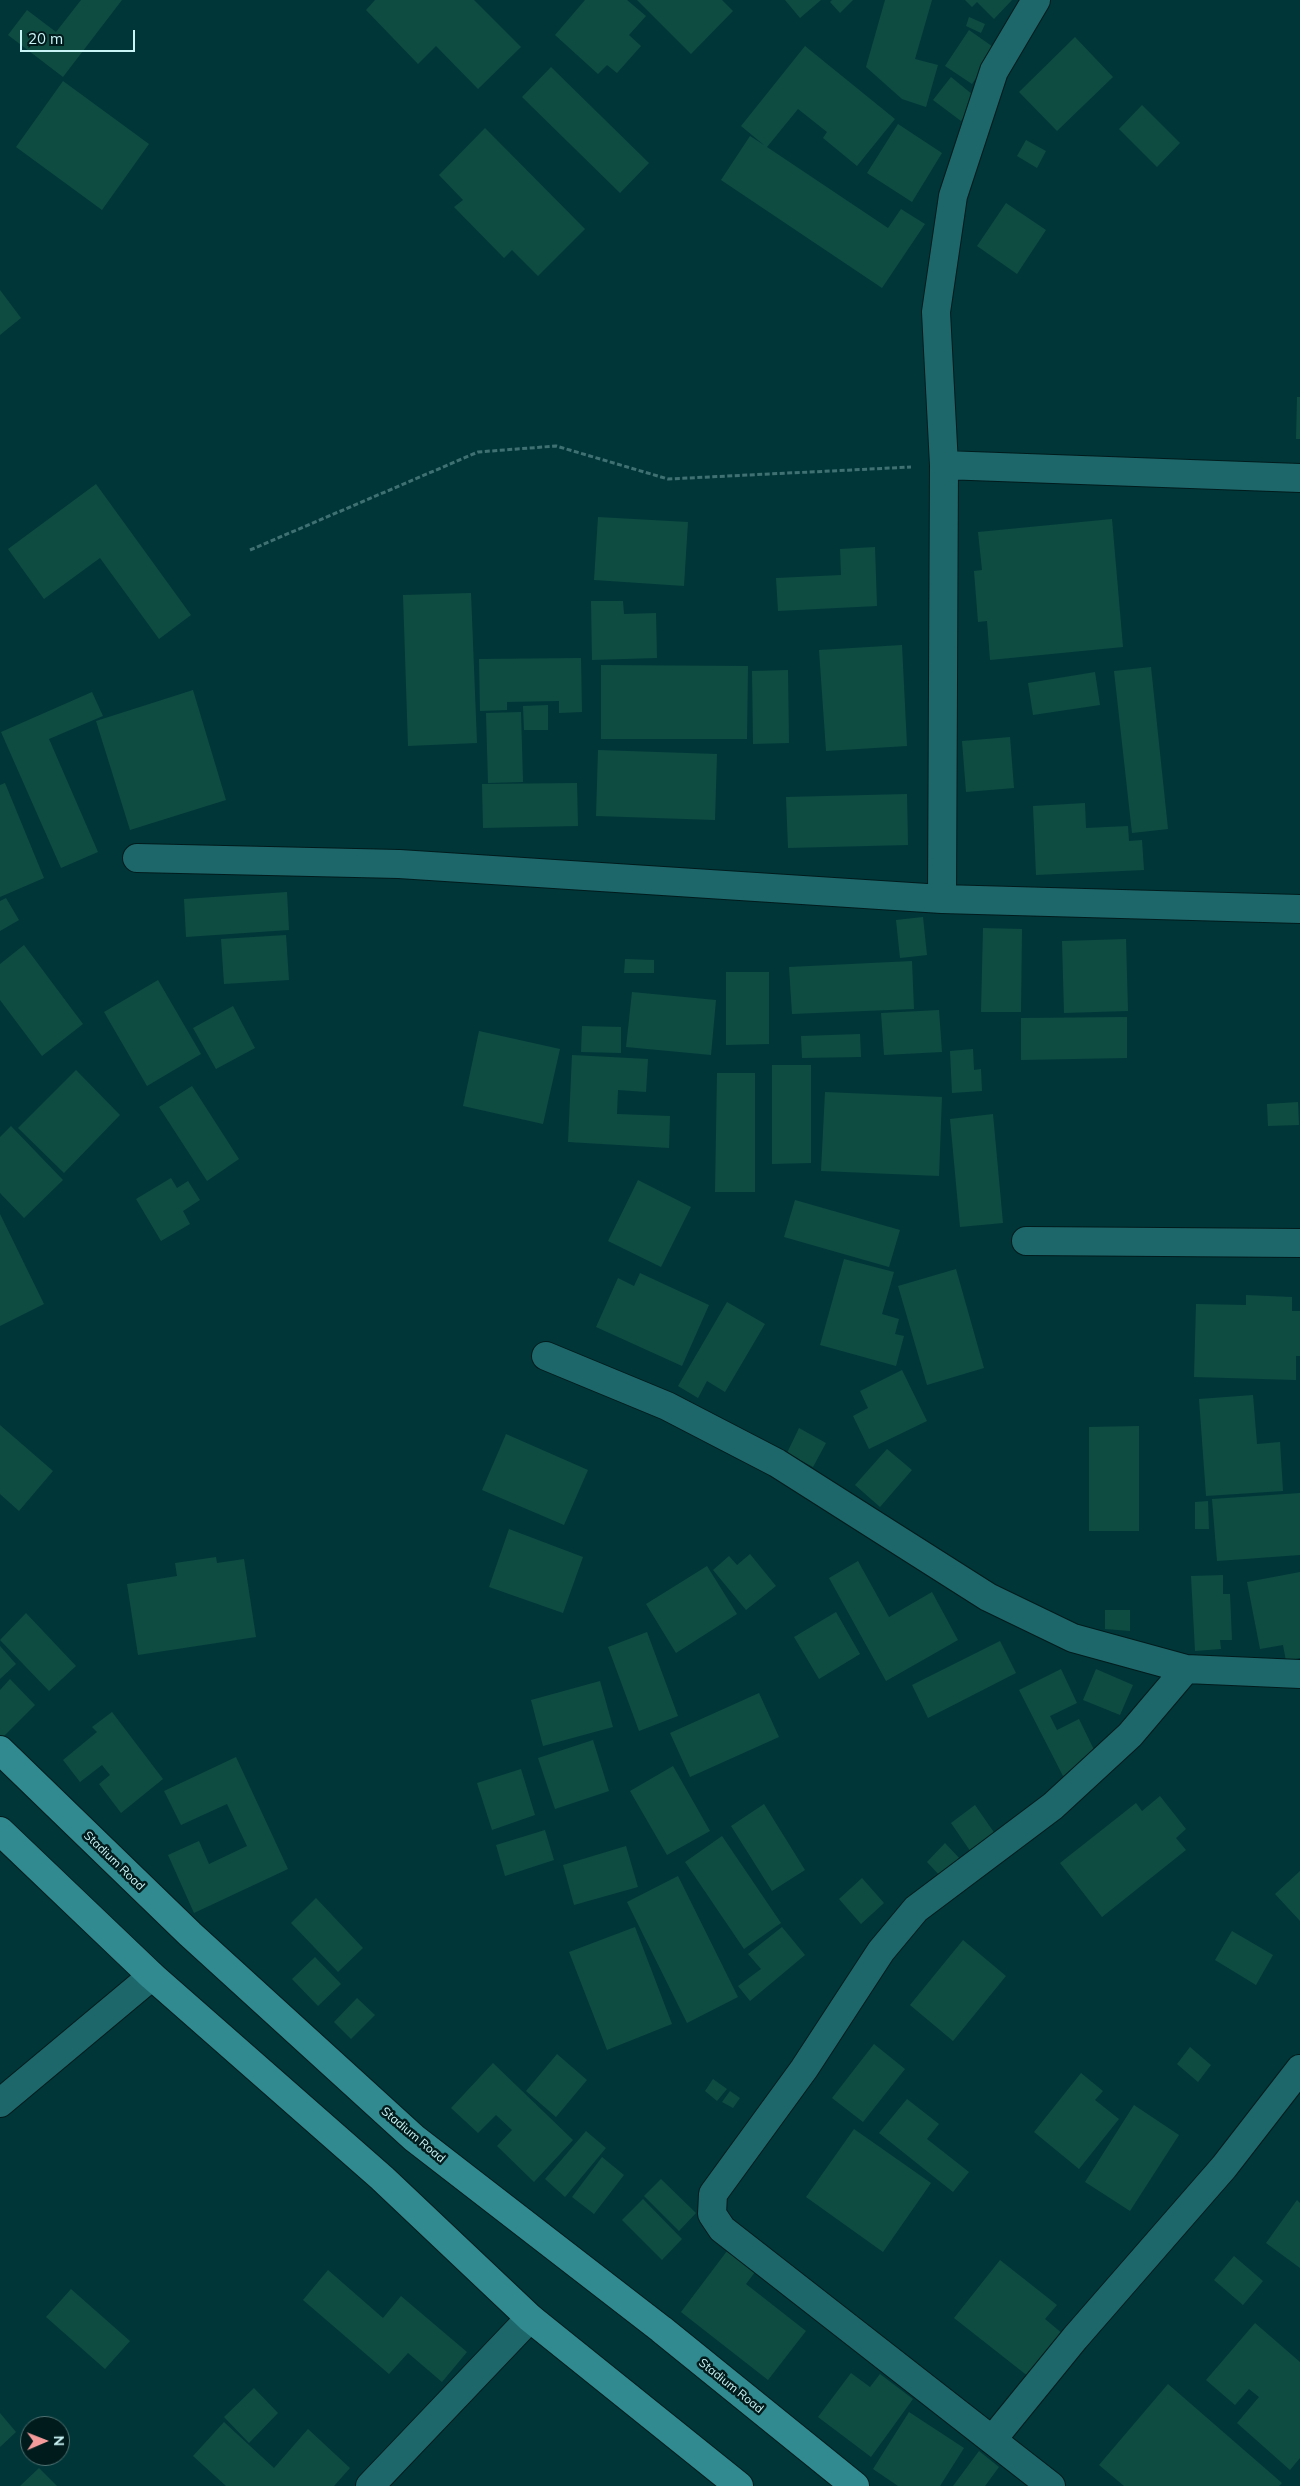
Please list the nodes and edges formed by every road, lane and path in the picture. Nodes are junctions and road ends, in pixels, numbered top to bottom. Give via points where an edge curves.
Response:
1 (1036, 0) edge
2 (944, 465) junction
3 (1300, 478) edge
4 (250, 550) dead end
5 (137, 858) dead end
6 (942, 899) junction
7 (1300, 909) edge
8 (1026, 1242) dead end
9 (1300, 1243) edge
10 (546, 1356) dead end
11 (1186, 1669) junction
12 (1300, 1674) edge
13 (0, 1750) edge
14 (0, 1831) edge
15 (152, 1976) junction
16 (1300, 2069) edge
17 (0, 2103) edge
18 (530, 2318) junction
19 (992, 2440) junction
20 (370, 2486) edge
21 (739, 2486) edge
22 (855, 2486) edge
23 (1050, 2486) edge

1 - 2 street via 994,71 953,196 936,312
2 - 3 street
2 - 4 path via 668,480 556,446 478,452
2 - 6 street
5 - 6 street via 399,864
6 - 7 street
8 - 9 street
10 - 11 street via 667,1406 776,1463 997,1601 1073,1638
11 - 12 street
11 - 19 street via 1130,1735 1053,1806 916,1909 881,1951 804,2069 713,2194 712,2214 722,2229
13 - 22 main road, Stadium Road via 190,1934 414,2138 661,2329
14 - 15 main road
15 - 17 street
15 - 18 main road via 382,2178
16 - 19 street via 1224,2167 1075,2338
18 - 20 street
18 - 21 main road
19 - 23 street

